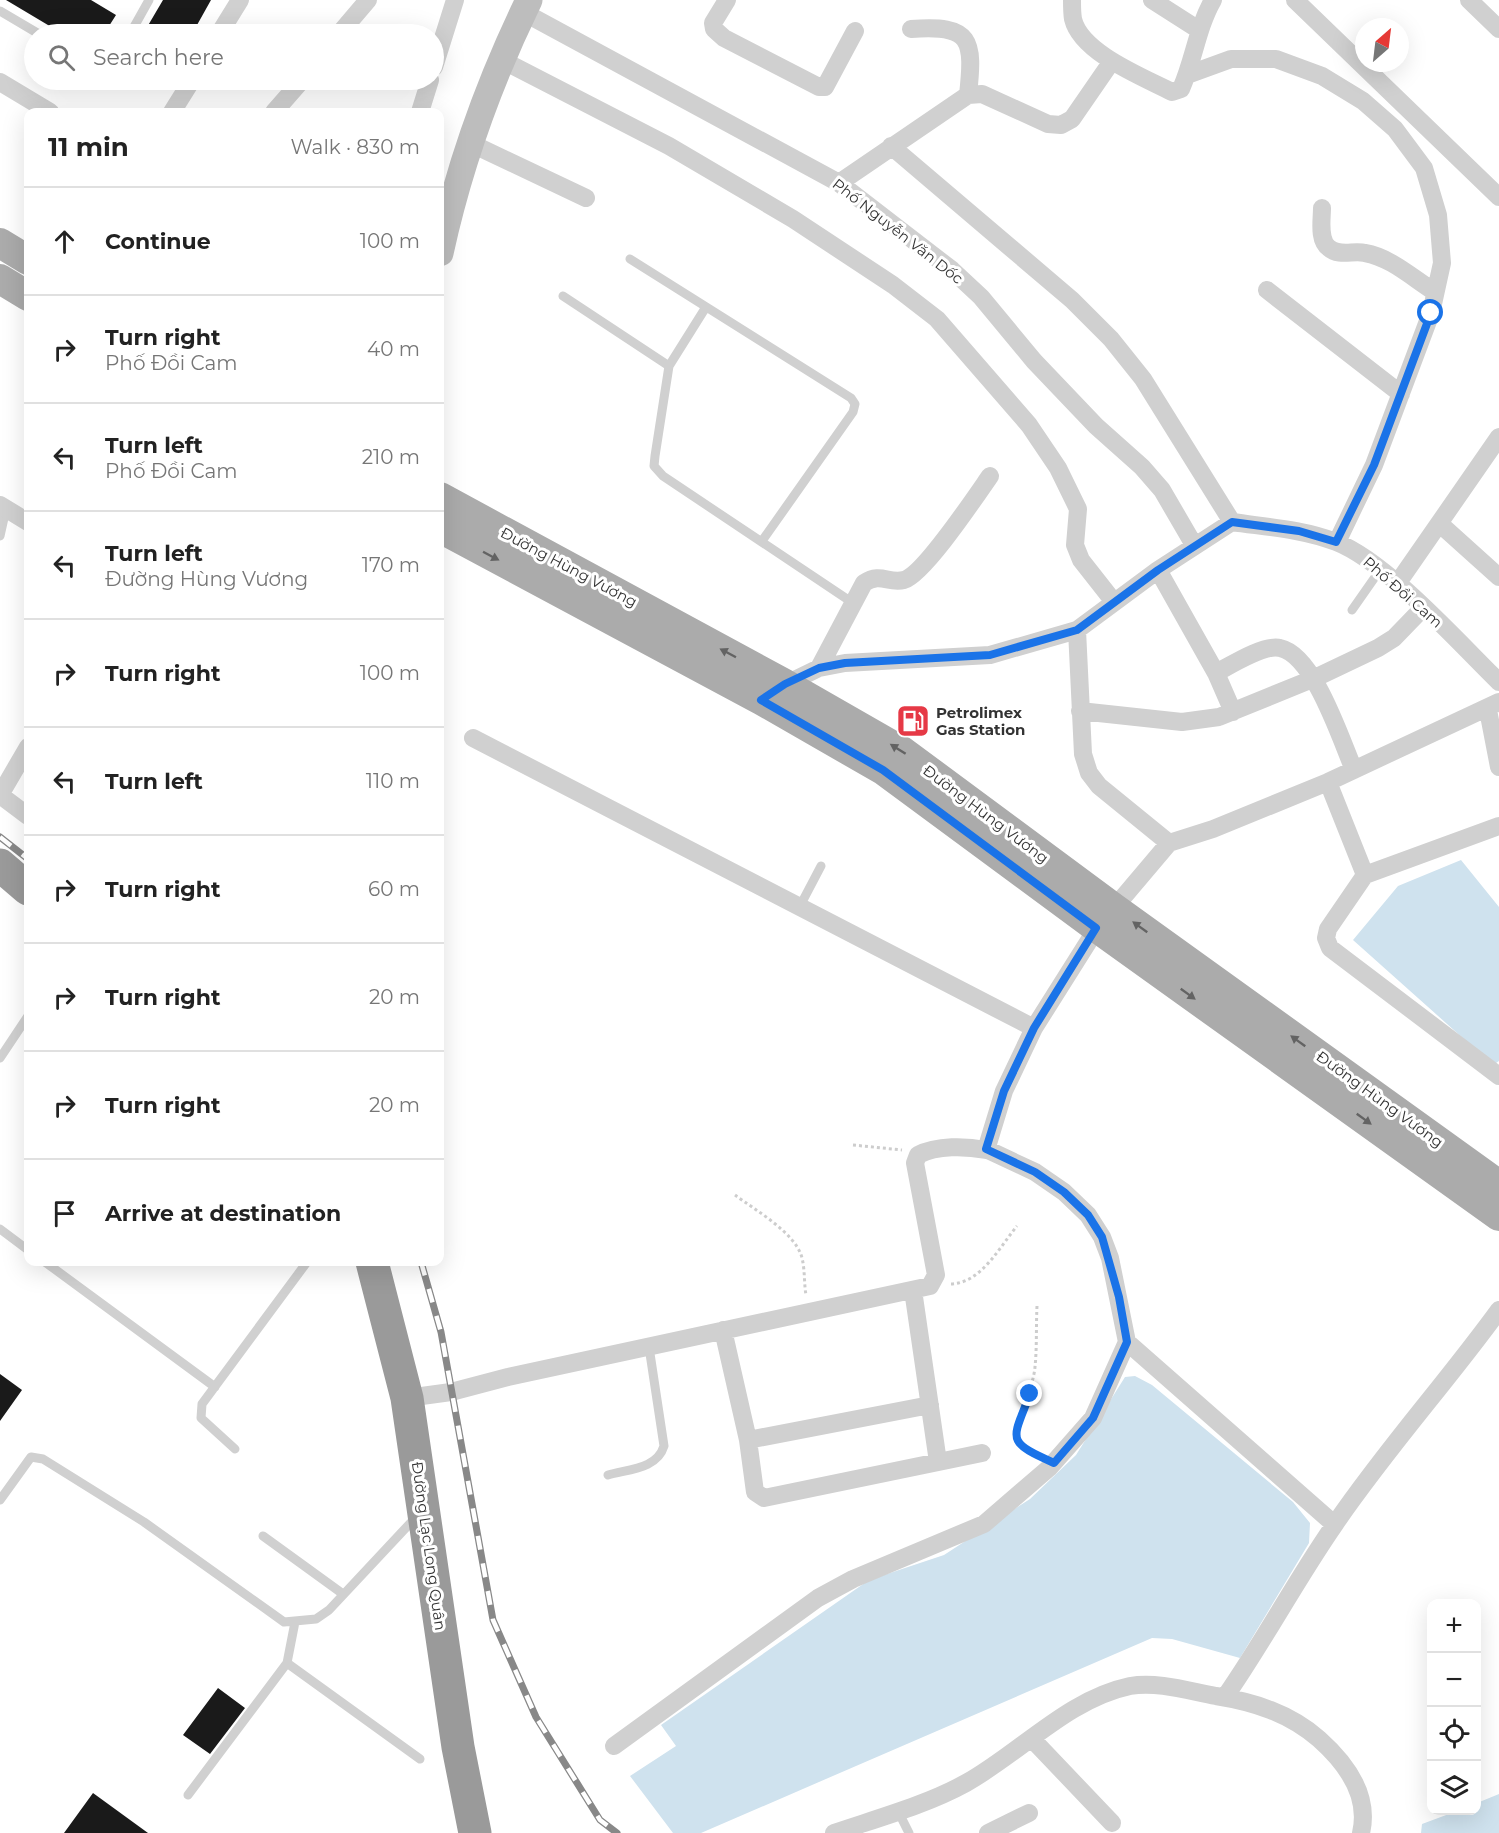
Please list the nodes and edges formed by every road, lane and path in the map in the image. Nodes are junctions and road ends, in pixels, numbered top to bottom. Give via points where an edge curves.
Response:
1 (149, 0) edge
2 (240, 0) edge
3 (368, 0) edge
4 (455, 0) edge
5 (727, 0) edge
6 (1072, 0) edge
7 (1152, 0) edge
8 (1213, 0) edge
9 (1295, 0) edge
10 (1469, 0) edge
11 (526, 6) edge
12 (0, 11) edge
13 (136, 24) edge
14 (225, 24) edge
15 (348, 24) edge
16 (24, 25) edge
17 (1499, 29) edge
18 (910, 30) dead end
19 (1199, 30) junction
20 (855, 31) dead end
21 (444, 35) edge
22 (502, 60) junction
23 (1112, 61) junction
24 (1187, 75) junction
25 (0, 82) edge
26 (186, 90) edge
27 (293, 90) edge
28 (427, 90) edge
29 (968, 95) junction
30 (43, 108) edge
31 (174, 108) edge
32 (278, 108) edge
33 (421, 108) edge
34 (470, 143) junction
35 (891, 146) junction
36 (839, 183) junction
37 (1499, 197) edge
38 (586, 198) dead end
39 (1322, 208) dead end
40 (444, 238) edge
41 (0, 243) edge
42 (24, 258) edge
43 (630, 259) dead end
44 (0, 279) edge
45 (1267, 290) dead end
46 (1435, 292) junction
47 (24, 294) edge
48 (563, 296) dead end
49 (706, 307) junction
50 (669, 366) junction
51 (1401, 394) junction
52 (1499, 437) edge
53 (990, 476) dead end
54 (444, 499) edge
55 (3, 507) edge
56 (24, 520) edge
57 (1232, 522) junction
58 (1440, 524) junction
59 (444, 530) edge
60 (0, 536) edge
61 (762, 542) junction
62 (1336, 542) junction
63 (1194, 545) junction
64 (1158, 570) junction
65 (1380, 570) junction
66 (1499, 577) edge
67 (1397, 584) junction
68 (1114, 602) junction
69 (853, 603) junction
70 (1423, 608) junction
71 (1352, 610) dead end
72 (1077, 630) junction
73 (819, 668) junction
74 (1216, 673) junction
75 (1315, 678) junction
76 (1499, 682) edge
77 (773, 692) junction
78 (1493, 706) edge
79 (1080, 711) junction
80 (1233, 712) junction
81 (472, 738) dead end
82 (24, 754) edge
83 (1499, 767) edge
84 (1354, 770) junction
85 (1328, 783) junction
86 (24, 813) edge
87 (1499, 826) edge
88 (1169, 843) junction
89 (821, 866) dead end
90 (1365, 875) junction
91 (800, 906) junction
92 (1105, 918) junction
93 (24, 1022) edge
94 (1034, 1028) junction
95 (0, 1058) edge
96 (1499, 1076) edge
97 (1331, 1080) junction
98 (853, 1145) dead end
99 (986, 1149) junction
100 (918, 1155) junction
101 (1499, 1185) edge
102 (735, 1195) dead end
103 (1499, 1216) edge
104 (1017, 1226) dead end
105 (0, 1229) edge
106 (24, 1247) edge
107 (50, 1266) edge
108 (304, 1266) edge
109 (373, 1266) edge
110 (935, 1280) junction
111 (914, 1290) junction
112 (1037, 1306) dead end
113 (1499, 1310) edge
114 (807, 1312) junction
115 (723, 1330) junction
116 (1127, 1342) junction
117 (649, 1347) junction
118 (215, 1387) junction
119 (407, 1398) junction
120 (930, 1405) junction
121 (748, 1440) junction
122 (235, 1449) dead end
123 (982, 1453) dead end
124 (938, 1462) junction
125 (1054, 1463) junction
126 (608, 1475) dead end
127 (0, 1500) edge
128 (424, 1509) junction
129 (1334, 1524) junction
130 (263, 1536) dead end
131 (343, 1594) junction
132 (295, 1622) junction
133 (287, 1663) junction
134 (1226, 1697) junction
135 (1032, 1739) junction
136 (614, 1746) dead end
137 (420, 1760) dead end
138 (188, 1796) dead end
139 (898, 1810) junction
140 (1029, 1813) dead end
141 (1112, 1822) dead end
142 (475, 1833) edge
143 (834, 1833) edge
144 (909, 1833) edge
145 (988, 1833) edge
146 (1361, 1833) edge

1 - 13 lane
2 - 14 street
3 - 15 street
4 - 21 street
5 - 20 street via 713,23 714,29 724,38 819,87 825,87 832,79
6 - 23 street via 1073,20 1083,36
7 - 19 street
8 - 19 street
9 - 37 street
10 - 17 street
11 - 22 street
11 - 36 street, Phố Nguyễn Văn Dốc
12 - 16 lane
18 - 29 street via 940,28 962,35 969,45 971,63
19 - 24 street
22 - 34 street
22 - 68 street via 669,146 793,219 937,319 1029,426 1058,468 1078,509 1075,545 1081,560
23 - 24 street via 1172,92 1181,89
23 - 29 street via 1072,119 1061,125 1048,124 982,94
24 - 46 street via 1231,59 1276,59 1322,76 1363,101 1395,129 1424,168 1438,214 1442,263
25 - 30 street
26 - 31 street
27 - 32 street
28 - 33 street
29 - 35 street
34 - 38 street
34 - 40 street
35 - 36 street
35 - 57 street via 1072,300 1111,339 1143,379
36 - 63 street, Phố Nguyễn Văn Dốc via 981,297 1034,361 1162,490
39 - 46 street via 1322,241 1329,249 1378,256
41 - 42 main road
43 - 49 lane
44 - 47 main road
45 - 51 street
46 - 51 street
48 - 50 lane
49 - 50 lane
49 - 61 lane via 855,404
50 - 61 lane via 654,466
51 - 62 street via 1374,465
52 - 58 street
53 - 69 street via 914,573 903,580 874,576 864,583
77 -> 54 main road, Đường Hùng Vương
55 - 56 street
55 - 60 lane
57 - 62 street, Phố Đồi Cam via 1299,531
57 - 63 street
58 - 66 street
58 - 67 street
59 -> 77 main road, Đường Hùng Vương
61 - 69 lane
62 - 65 street, Phố Đồi Cam
63 - 64 street
64 - 68 street
64 - 74 street
65 - 67 street, Phố Đồi Cam
65 - 71 lane
67 - 70 street, Phố Đồi Cam
68 - 72 street
69 - 73 street
70 - 75 street via 1394,638
70 - 76 street, Phố Đồi Cam
72 - 73 street via 990,655 845,663
72 - 79 street
73 - 77 street
74 - 75 street via 1266,648 1280,648 1292,654
74 - 80 street
75 - 80 street
75 - 84 street
77 - 92 main road, Đường Hùng Vương via 902,751
78 - 83 street
78 - 84 street
79 - 80 street via 1182,722
79 - 88 street via 1083,754 1089,773 1099,786
81 - 91 street
82 - 86 street via 0,795
84 - 85 street
85 - 88 street
85 - 90 street
87 - 90 street
88 - 92 street
89 - 91 lane
90 - 96 street via 1328,929 1330,948
91 - 94 street
92 - 94 street
92 - 97 main road, Đường Hùng Vương
93 - 95 lane
94 - 99 street via 1004,1091
97 - 101 main road, Đường Hùng Vương
97 -> 103 main road, Đường Hùng Vương
98 - 100 path via 896,1148
99 - 100 street via 942,1149
99 - 116 street via 1035,1172 1088,1215 1110,1258
100 - 110 street via 915,1163
102 - 114 path via 770,1220 796,1246 802,1257
104 - 110 path via 975,1278 961,1284
105 - 106 lane
107 - 118 lane
108 - 118 lane
109 - 119 highway, Đường Lạc Long Quân
110 - 111 street via 930,1286
111 - 114 street
111 - 120 street
112 - 125 path via 1035,1367 1030,1394 1015,1433 1017,1443 1025,1450
113 - 129 street
114 - 115 street
115 - 117 street
115 - 121 street
116 - 125 street via 1093,1418
116 - 129 street
117 - 119 street via 452,1392
117 - 126 lane via 664,1446 654,1463
118 - 122 lane via 202,1404 201,1418
119 - 128 highway, Đường Lạc Long Quân
120 - 121 street
120 - 124 street
121 - 124 street via 755,1492 764,1498
123 - 124 street
125 - 136 street via 984,1524 853,1579 818,1598
127 - 132 lane via 31,1457 43,1459 144,1522 285,1622
128 - 131 lane
128 - 142 highway, Đường Lạc Long Quân via 458,1747
129 - 134 street
130 - 131 lane
131 - 132 lane via 316,1619
132 - 133 lane
133 - 137 lane
133 - 138 lane
134 - 135 street via 1131,1686 1093,1700
134 - 146 street via 1280,1712 1325,1744 1355,1781 1363,1808
135 - 139 street via 960,1787
135 - 141 street
139 - 143 street
139 - 144 lane
140 - 145 street

